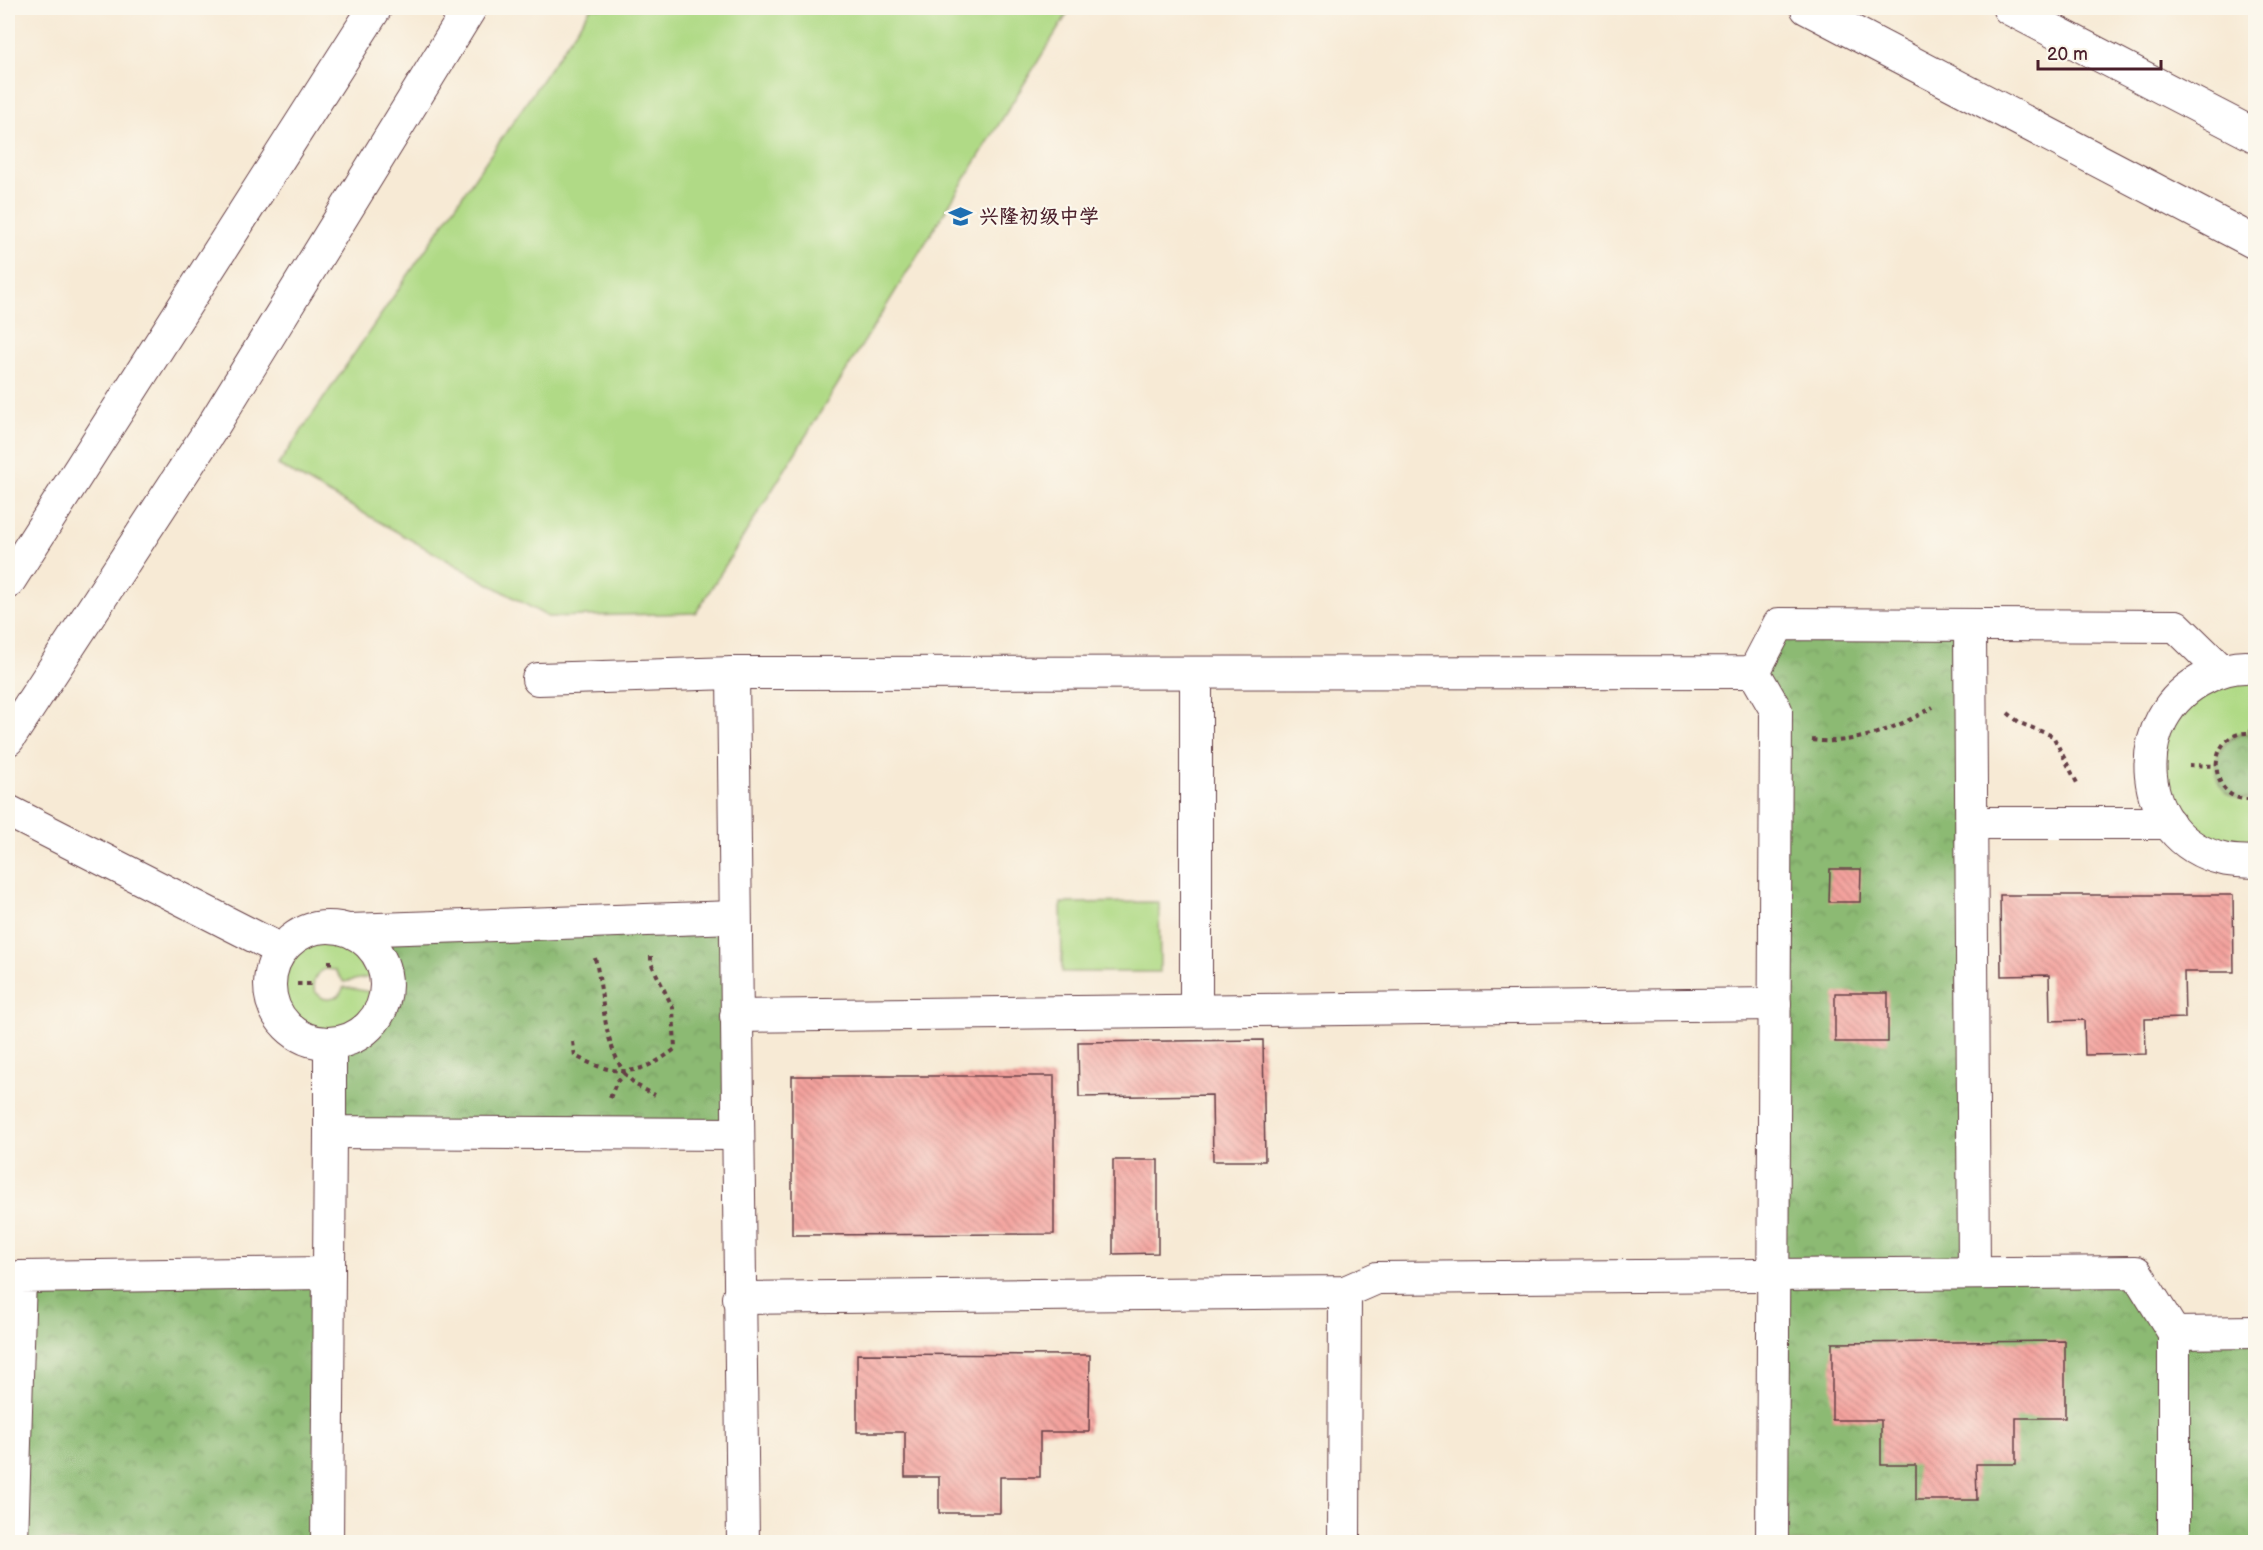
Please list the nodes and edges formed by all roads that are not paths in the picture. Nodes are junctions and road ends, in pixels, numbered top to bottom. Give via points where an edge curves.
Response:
1 (375, 8) edge
2 (470, 8) edge
3 (1808, 8) edge
4 (2009, 8) edge
5 (2256, 136) edge
6 (2256, 243) edge
7 (8, 582) edge
8 (1970, 627) junction
9 (2256, 668) edge
10 (2221, 670) junction
11 (1196, 672) junction
12 (1754, 672) junction
13 (733, 673) junction
14 (538, 679) dead end
15 (8, 739) edge
16 (8, 811) edge
17 (1972, 823) junction
18 (2169, 823) junction
19 (2256, 862) edge
20 (735, 917) junction
21 (350, 930) junction
22 (280, 950) junction
23 (1775, 1004) junction
24 (1196, 1010) junction
25 (736, 1016) junction
26 (330, 1044) junction
27 (330, 1132) junction
28 (737, 1134) junction
29 (1974, 1273) junction
30 (329, 1274) junction
31 (1773, 1275) junction
32 (1345, 1292) junction
33 (738, 1298) junction
34 (2256, 1332) edge
35 (2174, 1333) junction
36 (12, 1542) edge
37 (327, 1542) edge
38 (743, 1542) edge
39 (1344, 1542) edge
40 (1772, 1542) edge
41 (2174, 1542) edge

1 - 7 street
2 - 15 street via 213,426
3 - 6 street
4 - 5 street
8 - 10 street via 2176,626
8 - 12 street via 1779,624
8 - 17 street
9 - 10 street
10 - 18 street via 2192,684 2169,706 2154,734 2149,764 2154,796
11 - 12 street
11 - 13 street
11 - 24 street
12 - 23 street via 1776,710
13 - 14 street
13 - 20 street
16 - 22 street
17 - 18 street
17 - 29 street
18 - 19 street via 2193,846 2223,860
20 - 21 street
20 - 25 street
21 - 22 street via 330,926 311,929
21 - 26 street via 380,956 386,974 386,995 380,1014 367,1029 350,1040
22 - 26 street via 269,985 281,1020 295,1033
23 - 24 street
23 - 31 street
24 - 25 street
25 - 28 street
26 - 27 street
27 - 28 street
27 - 30 street
28 - 33 street
29 - 31 street
29 - 35 street via 2136,1272
30 - 36 street via 20,1277
30 - 37 street
31 - 32 street via 1377,1278
31 - 40 street
32 - 33 street
32 - 39 street
33 - 38 street
34 - 35 street
35 - 41 street

